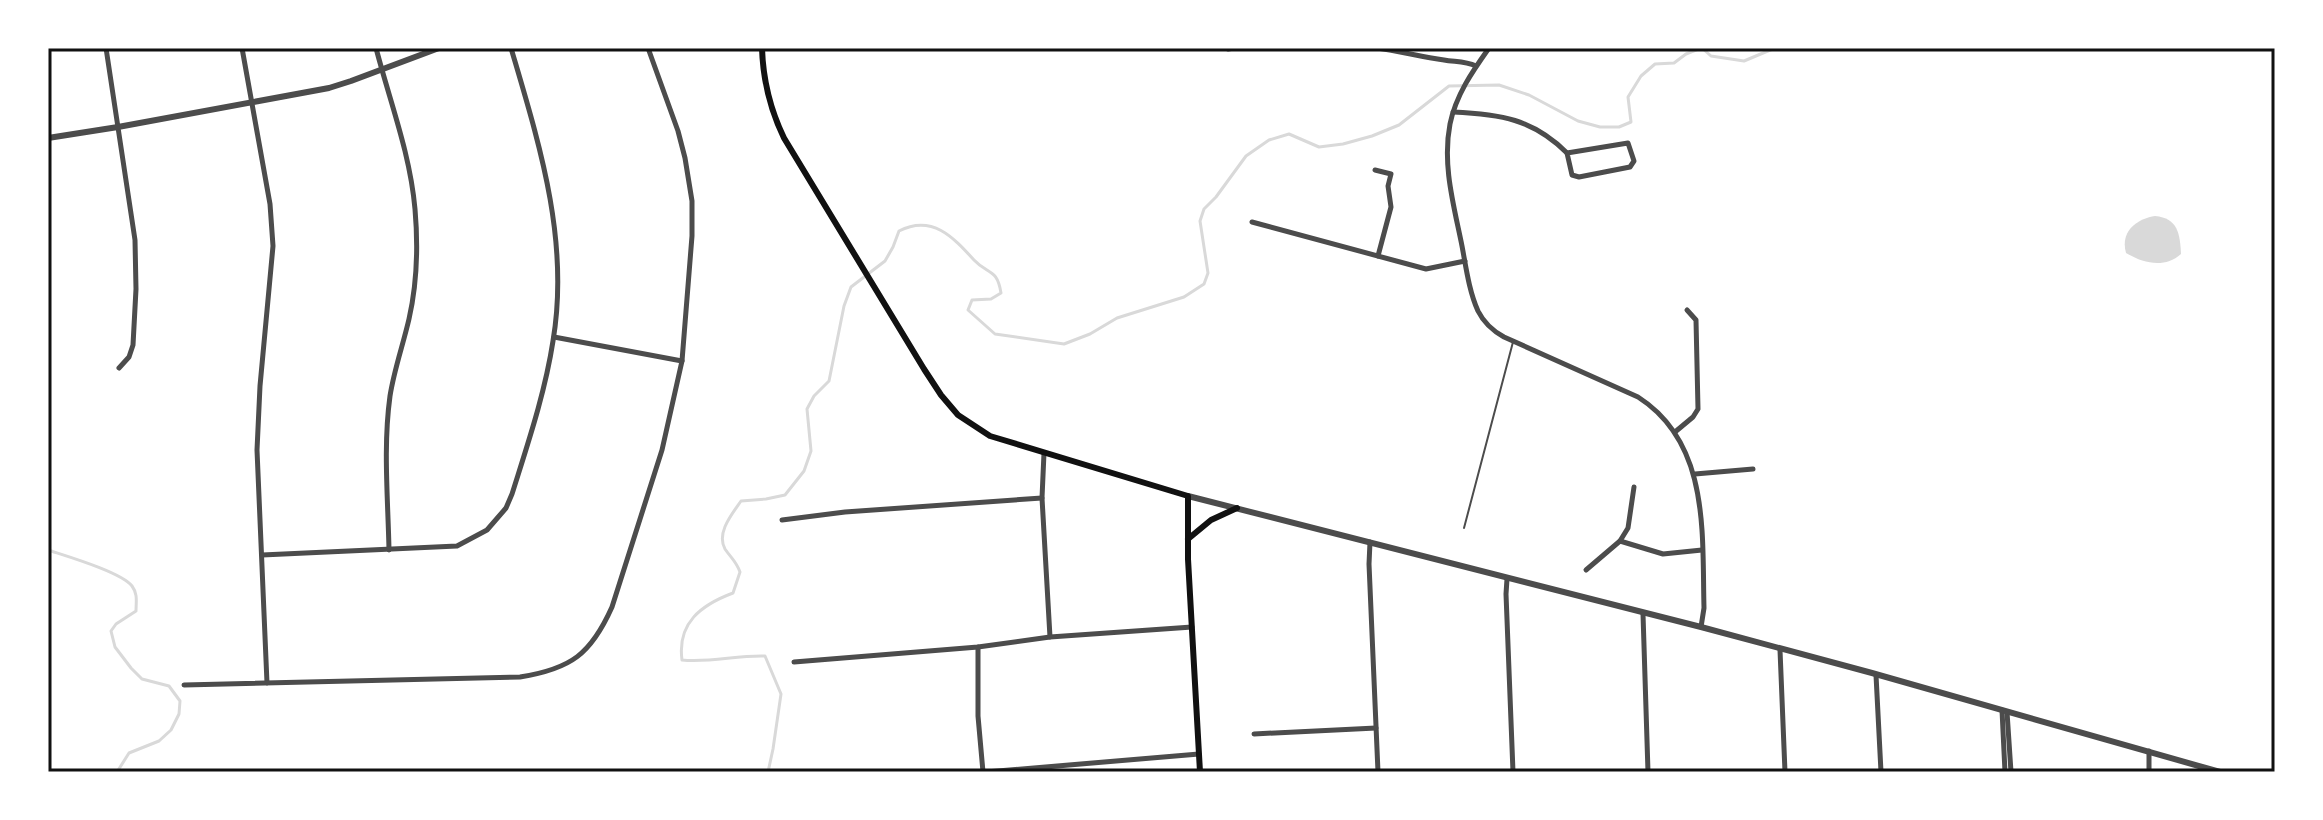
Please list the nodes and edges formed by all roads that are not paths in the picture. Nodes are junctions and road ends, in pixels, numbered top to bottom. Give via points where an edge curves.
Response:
1 (106, 48) edge
2 (242, 48) edge
3 (376, 48) edge
4 (439, 48) edge
5 (511, 48) edge
6 (648, 48) edge
7 (762, 48) edge
8 (1234, 48) edge
9 (1377, 48) edge
10 (1489, 48) edge
11 (1228, 49) edge
12 (382, 69) junction
13 (1474, 69) junction
14 (251, 101) junction
15 (1453, 112) junction
16 (118, 127) junction
17 (48, 138) edge
18 (1567, 153) junction
19 (1375, 170) dead end
20 (1252, 222) dead end
21 (1378, 256) junction
22 (1465, 261) junction
23 (1687, 310) dead end
24 (554, 337) junction
25 (1513, 341) junction
26 (682, 361) junction
27 (119, 368) dead end
28 (1675, 432) junction
29 (1044, 453) junction
30 (1753, 469) dead end
31 (1695, 474) junction
32 (1634, 487) dead end
33 (1188, 496) junction
34 (1042, 498) junction
35 (1237, 508) junction
36 (782, 520) dead end
37 (1464, 528) dead end
38 (1188, 539) junction
39 (1620, 541) junction
40 (1370, 542) junction
41 (389, 550) junction
42 (1702, 550) junction
43 (262, 555) junction
44 (1586, 570) dead end
45 (1507, 579) junction
46 (1643, 614) junction
47 (1192, 627) junction
48 (1701, 627) junction
49 (1050, 637) junction
50 (978, 647) junction
51 (1780, 650) junction
52 (794, 662) dead end
53 (1876, 675) junction
54 (267, 683) junction
55 (184, 685) dead end
56 (2004, 711) junction
57 (1376, 728) junction
58 (1254, 734) dead end
59 (2149, 751) junction
60 (1199, 754) junction
61 (984, 772) edge
62 (1200, 772) edge
63 (1378, 772) edge
64 (1513, 772) edge
65 (1648, 772) edge
66 (1785, 772) edge
67 (1881, 772) edge
68 (2008, 772) edge
69 (2149, 772) edge
70 (2220, 772) edge

1 - 16 street
2 - 14 street
3 - 12 street
4 - 12 street
5 - 24 street via 550,190 557,257
6 - 26 street via 678,131 692,201
7 - 29 main road via 772,115 941,395 958,415 990,436
8 - 11 street
9 - 13 street via 1465,62
10 - 13 street
12 - 14 street via 329,88
12 - 41 street via 411,172 416,240 414,288 387,424
13 - 15 street
14 - 16 street
14 - 43 street via 273,246 258,418
15 - 18 street via 1518,120 1545,133
15 - 22 street via 1447,165
16 - 17 street
16 - 27 street via 135,240 136,289 133,345
18 - 18 street via 1575,177 1634,164 1628,143
19 - 21 street via 1391,174 1391,207
20 - 21 street
21 - 22 street via 1426,269
22 - 25 street via 1483,319
23 - 28 street via 1696,320 1699,403 1693,417
24 - 26 street
24 - 41 street via 512,494 497,520 457,546
25 - 28 street via 1638,397
25 - 37 lane
26 - 54 street via 662,450 612,607 602,630 583,652 557,669 520,677
28 - 31 street
29 - 33 main road
29 - 34 street
30 - 31 street
31 - 42 street
32 - 39 street via 1628,528
33 - 35 street
33 - 38 main road
34 - 36 street
34 - 49 street
35 - 38 main road
35 - 40 street
38 - 47 main road
39 - 42 street via 1663,554
39 - 44 street
40 - 45 street
40 - 57 street
41 - 43 street
42 - 48 street
43 - 54 street
45 - 46 street
45 - 64 street
46 - 48 street
46 - 65 street
47 - 49 street
47 - 60 main road
48 - 51 street
49 - 50 street
50 - 52 street
50 - 61 street
51 - 53 street
51 - 66 street
53 - 56 street
53 - 67 street
54 - 55 street
56 - 59 street
56 - 68 street
57 - 58 street
57 - 63 street
59 - 69 street
59 - 70 street
60 - 61 street
60 - 62 main road

